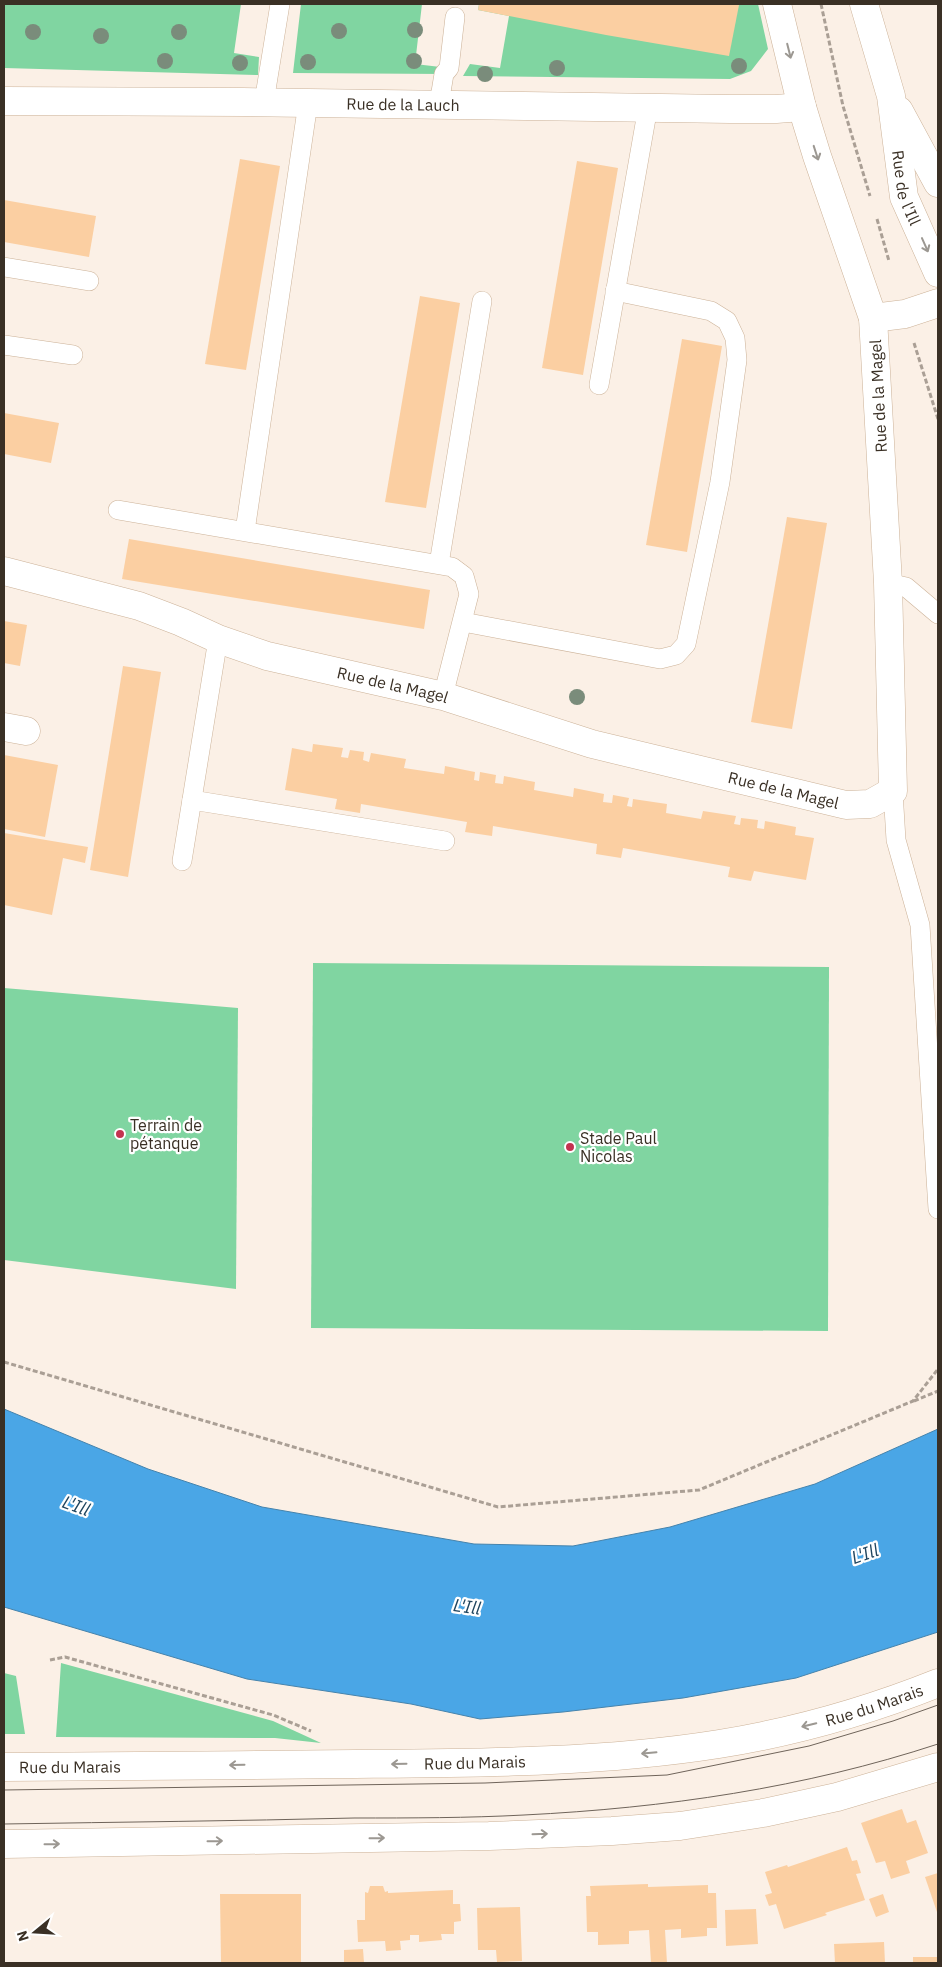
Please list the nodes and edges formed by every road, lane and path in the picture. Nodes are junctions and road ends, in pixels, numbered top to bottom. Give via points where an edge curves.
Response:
1 (280, 4) edge
2 (777, 4) edge
3 (864, 4) edge
4 (455, 17) dead end
5 (891, 96) junction
6 (4, 101) edge
7 (264, 102) junction
8 (308, 103) junction
9 (439, 104) junction
10 (648, 107) junction
11 (802, 107) junction
12 (938, 183) edge
13 (4, 267) edge
14 (938, 273) edge
15 (89, 280) dead end
16 (615, 291) junction
17 (482, 301) dead end
18 (938, 304) edge
19 (873, 318) junction
20 (4, 345) edge
21 (73, 355) dead end
22 (599, 384) dead end
23 (118, 510) dead end
24 (245, 531) junction
25 (439, 564) junction
26 (4, 571) edge
27 (888, 583) junction
28 (938, 614) edge
29 (463, 622) junction
30 (218, 639) junction
31 (443, 696) junction
32 (892, 791) junction
33 (192, 800) junction
34 (445, 841) dead end
35 (182, 861) dead end
36 (938, 1208) edge
37 (4, 1362) edge
38 (938, 1369) edge
39 (938, 1391) edge
40 (913, 1401) junction
41 (50, 1660) dead end
42 (938, 1683) edge
43 (316, 1734) dead end
44 (4, 1767) edge
45 (938, 1767) edge
46 (4, 1844) edge

1 - 7 lane
2 -> 11 street
3 - 5 street, Rue de l'Ill
4 - 9 lane via 450,68 444,74
5 - 12 street, Rue de l'Ill
5 -> 14 street, Rue de l'Ill via 904,197
6 - 7 street, Rue de la Lauch
7 - 8 street, Rue de la Lauch
8 - 9 street, Rue de la Lauch
8 - 24 lane
9 - 10 street, Rue de la Lauch
10 - 11 street, Rue de la Lauch
10 - 16 lane
11 -> 19 street, Rue de la Magel
13 - 15 lane
16 - 22 lane
16 - 29 lane via 711,311 727,321 735,338 737,360 720,482 686,644 676,655 660,659
17 - 25 lane
18 - 19 street via 905,314
19 - 27 street, Rue de la Magel
20 - 21 lane
23 - 24 lane
24 - 25 lane
25 - 29 lane via 452,566 464,576 469,594
26 - 30 street, Rue de la Magel via 139,606
27 - 28 lane via 906,587
27 - 32 street, Rue de la Magel
29 - 31 lane
30 - 31 street, Rue de la Magel via 267,656
30 - 33 lane
31 - 32 street, Rue de la Magel via 592,744 846,805 870,804
32 - 36 lane via 896,840 920,925
33 - 34 lane
33 - 35 lane
37 - 40 path via 498,1507 699,1490
38 - 40 path
39 - 40 path
41 - 43 path via 65,1658 264,1712
42 -> 44 street, Rue du Marais via 860,1711 810,1724 720,1744 662,1752 510,1762
46 -> 45 street via 489,1836 680,1826 836,1797

